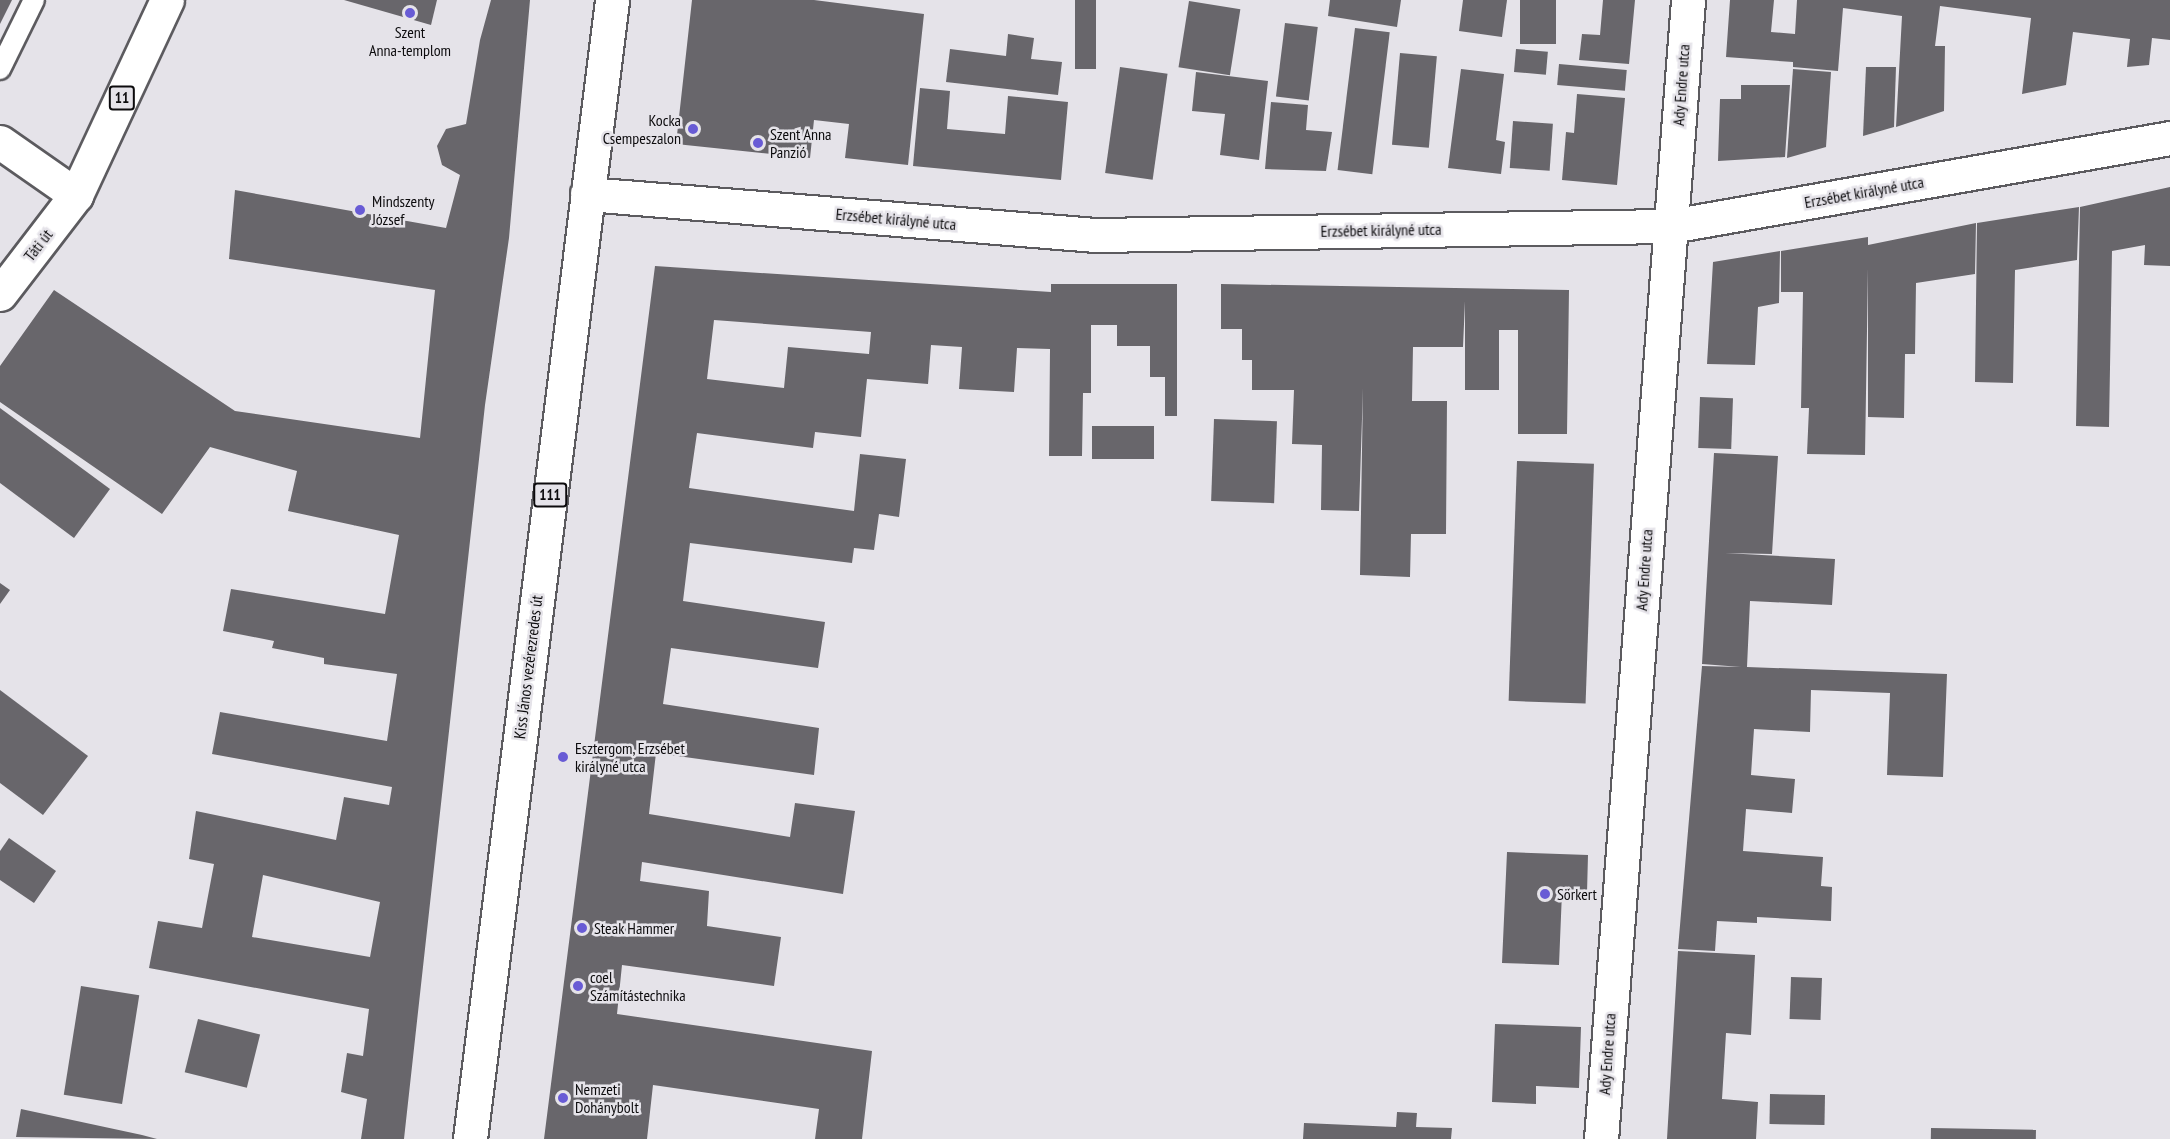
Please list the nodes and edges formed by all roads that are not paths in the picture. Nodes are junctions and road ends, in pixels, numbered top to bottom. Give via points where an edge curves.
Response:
1 (34, 0) edge
2 (167, 0) edge
3 (612, 0) edge
4 (1688, 0) edge
5 (0, 69) edge
6 (2170, 138) edge
7 (0, 142) edge
8 (587, 194) junction
9 (76, 195) junction
10 (1671, 226) junction
11 (0, 294) edge
12 (470, 1139) edge
13 (1601, 1139) edge

1 - 5 lane
2 - 9 street, 11
3 - 8 street, 111
4 - 10 street, Ady Endre utca
6 - 10 street, Erzsébet királyné utca
7 - 9 street
8 - 10 street, Erzsébet királyné utca via 1095,235
8 - 12 street, Kiss János vezérezredes út / 111
9 - 11 street, Táti út / 11
10 - 13 street, Ady Endre utca

